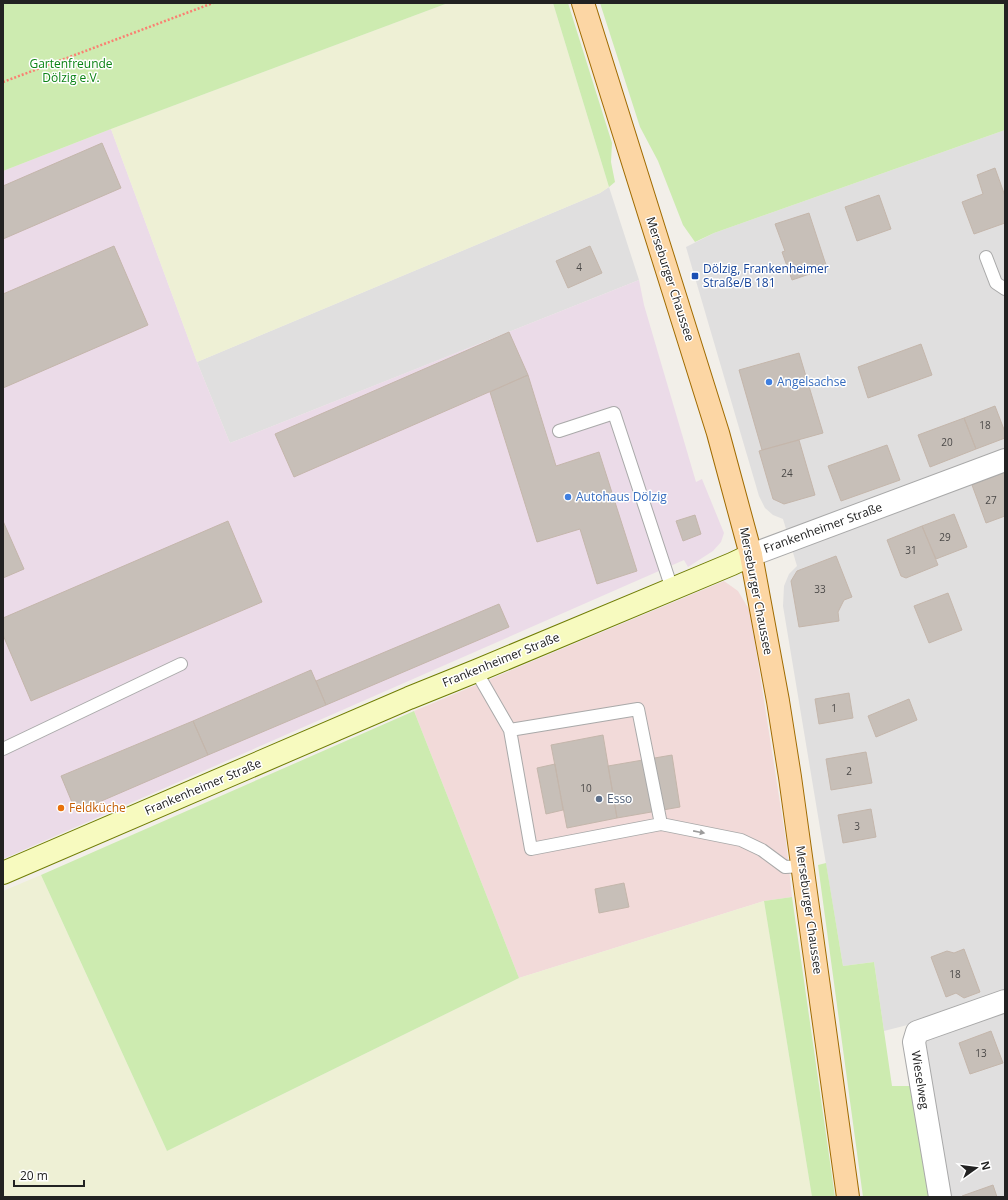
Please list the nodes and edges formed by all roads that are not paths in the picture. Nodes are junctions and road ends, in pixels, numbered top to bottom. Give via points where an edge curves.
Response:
1 (583, 3) edge
2 (986, 257) dead end
3 (1005, 289) edge
4 (558, 431) dead end
5 (1005, 460) edge
6 (751, 555) junction
7 (672, 589) junction
8 (180, 664) dead end
9 (476, 671) junction
10 (510, 730) junction
11 (3, 749) edge
12 (661, 824) junction
13 (803, 866) junction
14 (3, 873) edge
15 (1005, 1001) edge
16 (848, 1197) edge
17 (940, 1197) edge

1 - 6 main road, Merseburger Chaussee via 718,433
2 - 3 lane via 996,283
4 - 7 lane via 614,413
5 - 6 street, Frankenheimer Straße
6 - 7 street, Frankenheimer Straße
6 - 13 main road, Merseburger Chaussee via 779,709
7 - 9 street, Frankenheimer Straße
8 - 11 lane
9 - 10 lane
9 - 14 street, Frankenheimer Straße
10 - 12 lane via 638,709
10 - 12 lane via 531,849
12 -> 13 lane via 741,840 762,850 785,867
13 - 16 main road, Merseburger Chaussee
15 - 17 street, Wieselweg via 917,1032 914,1042

